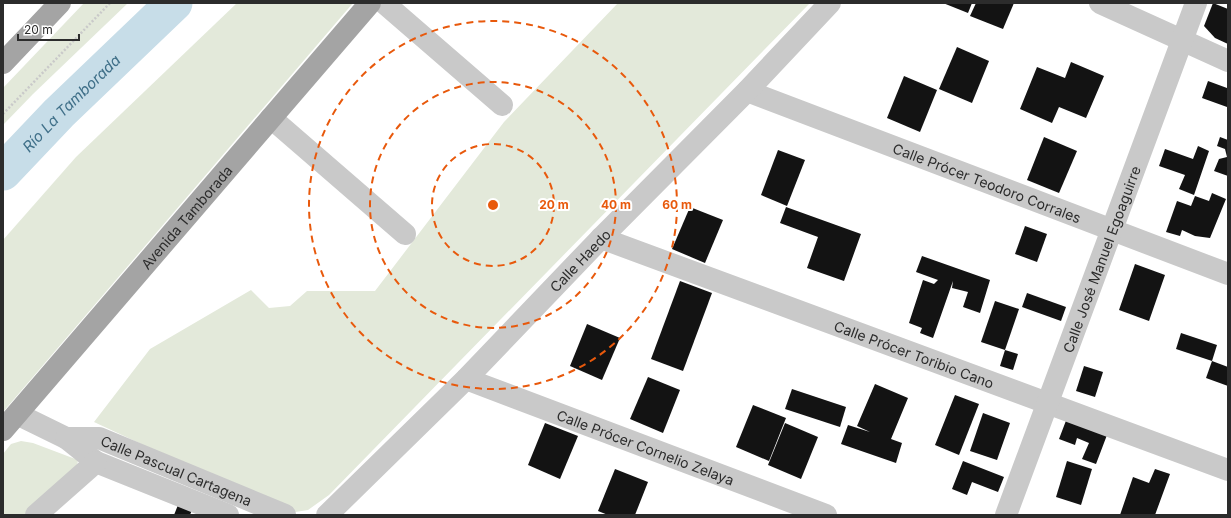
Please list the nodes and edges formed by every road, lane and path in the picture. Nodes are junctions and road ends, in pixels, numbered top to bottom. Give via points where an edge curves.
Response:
1 (60, 3) edge
2 (110, 3) edge
3 (370, 3) edge
4 (384, 3) edge
5 (830, 3) edge
6 (1100, 3) edge
7 (1196, 3) edge
8 (1183, 40) junction
9 (1228, 61) edge
10 (3, 63) edge
11 (747, 91) junction
12 (502, 105) dead end
13 (3, 114) edge
14 (271, 118) junction
15 (1112, 230) junction
16 (405, 234) dead end
17 (601, 238) junction
18 (1228, 274) edge
19 (466, 379) junction
20 (1047, 403) junction
21 (10, 422) edge
22 (66, 438) junction
23 (96, 462) junction
24 (1228, 470) edge
25 (36, 515) edge
26 (228, 515) edge
27 (285, 515) edge
28 (327, 515) edge
29 (826, 515) edge
30 (1006, 515) edge

1 - 10 main road
2 - 13 path
3 - 14 main road, Avenida Tamborada
4 - 12 street
5 - 11 street, Calle Haedo
6 - 8 street
7 - 8 street, Calle José Manuel Egoaguirre
8 - 9 street
8 - 15 street, Calle José Manuel Egoaguirre
11 - 15 street, Calle Prócer Teodoro Corrales
11 - 17 street, Calle Haedo
14 - 16 street
14 - 21 main road, Avenida Tamborada
15 - 18 street, Calle Prócer Teodoro Corrales
15 - 20 street, Calle José Manuel Egoaguirre
17 - 19 street, Calle Haedo
17 - 20 street, Calle Prócer Toribio Cano
19 - 28 street, Calle Haedo
19 - 29 street, Calle Prócer Cornelio Zelaya
20 - 24 street, Calle Prócer Toribio Cano
20 - 30 street, Calle José Manuel Egoaguirre
21 - 22 street, Calle Pascual Cartagena
22 - 23 street, Calle Pascual Cartagena
22 - 27 street, Calle Pascual Cartagena via 99,438
23 - 25 street
23 - 26 street, Calle Pascual Cartagena

